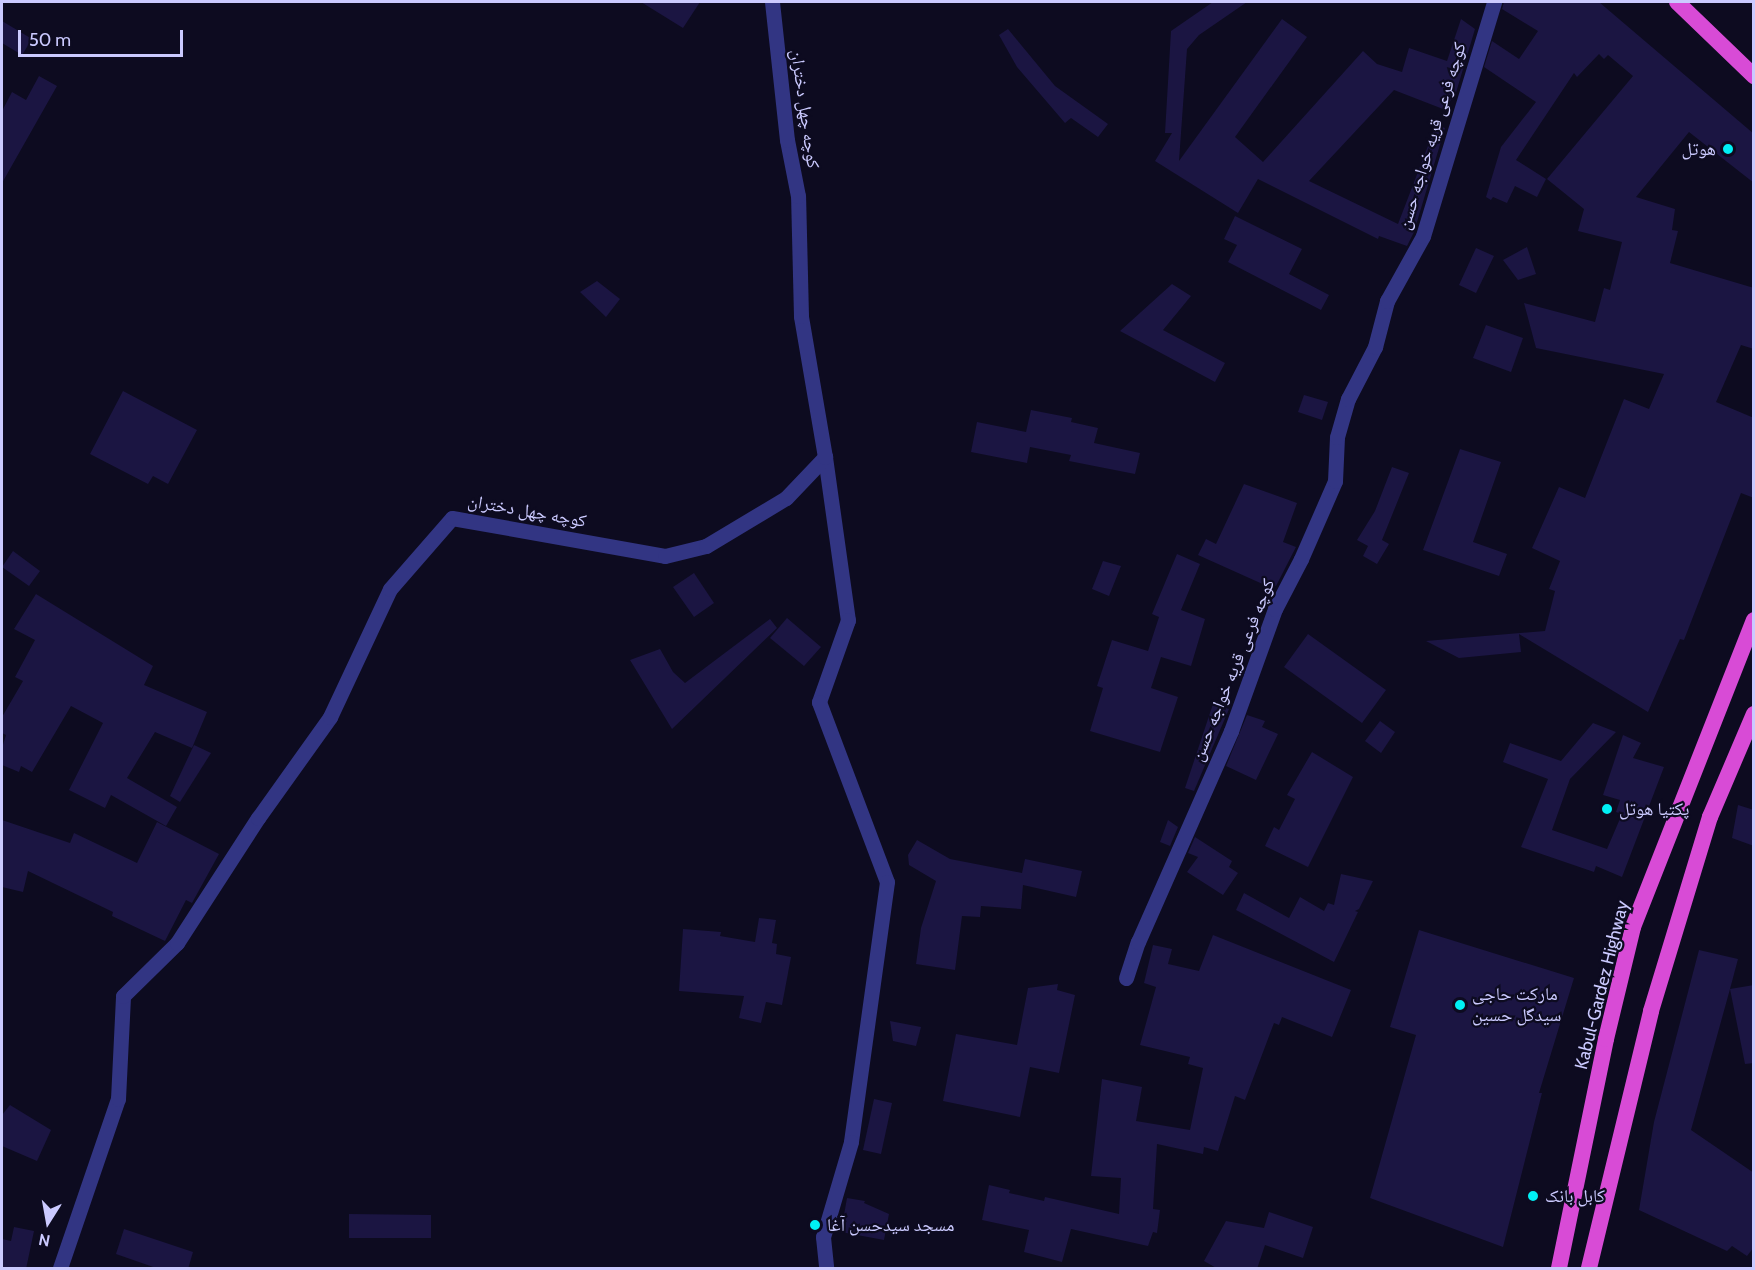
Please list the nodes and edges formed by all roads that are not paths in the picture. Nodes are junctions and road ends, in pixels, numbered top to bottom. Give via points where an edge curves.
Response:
1 (772, 2) edge
2 (1494, 2) edge
3 (1677, 2) edge
4 (1754, 76) edge
5 (825, 457) junction
6 (1754, 620) edge
7 (1754, 714) edge
8 (1126, 978) dead end
9 (60, 1269) edge
10 (826, 1269) edge
11 (1559, 1269) edge
12 (1589, 1269) edge

1 - 5 street, کوچه چهل دختران via 787,140 798,196 801,316
2 - 8 street, کوچه فرعی قریه خواجه حسن via 1423,236 1387,301 1375,347 1348,399 1337,437 1335,481 1275,609 1231,732 1138,942
3 - 4 highway
5 - 9 street, کوچه چهل دختران via 786,498 706,546 665,556 452,518 390,589 330,717 258,818 177,943 123,996 118,1099
5 - 10 street via 848,620 819,702 887,882 851,1143 824,1237
6 - 11 highway, Kabul-Gardez Highway via 1633,927
7 - 12 highway via 1710,817 1651,1011

